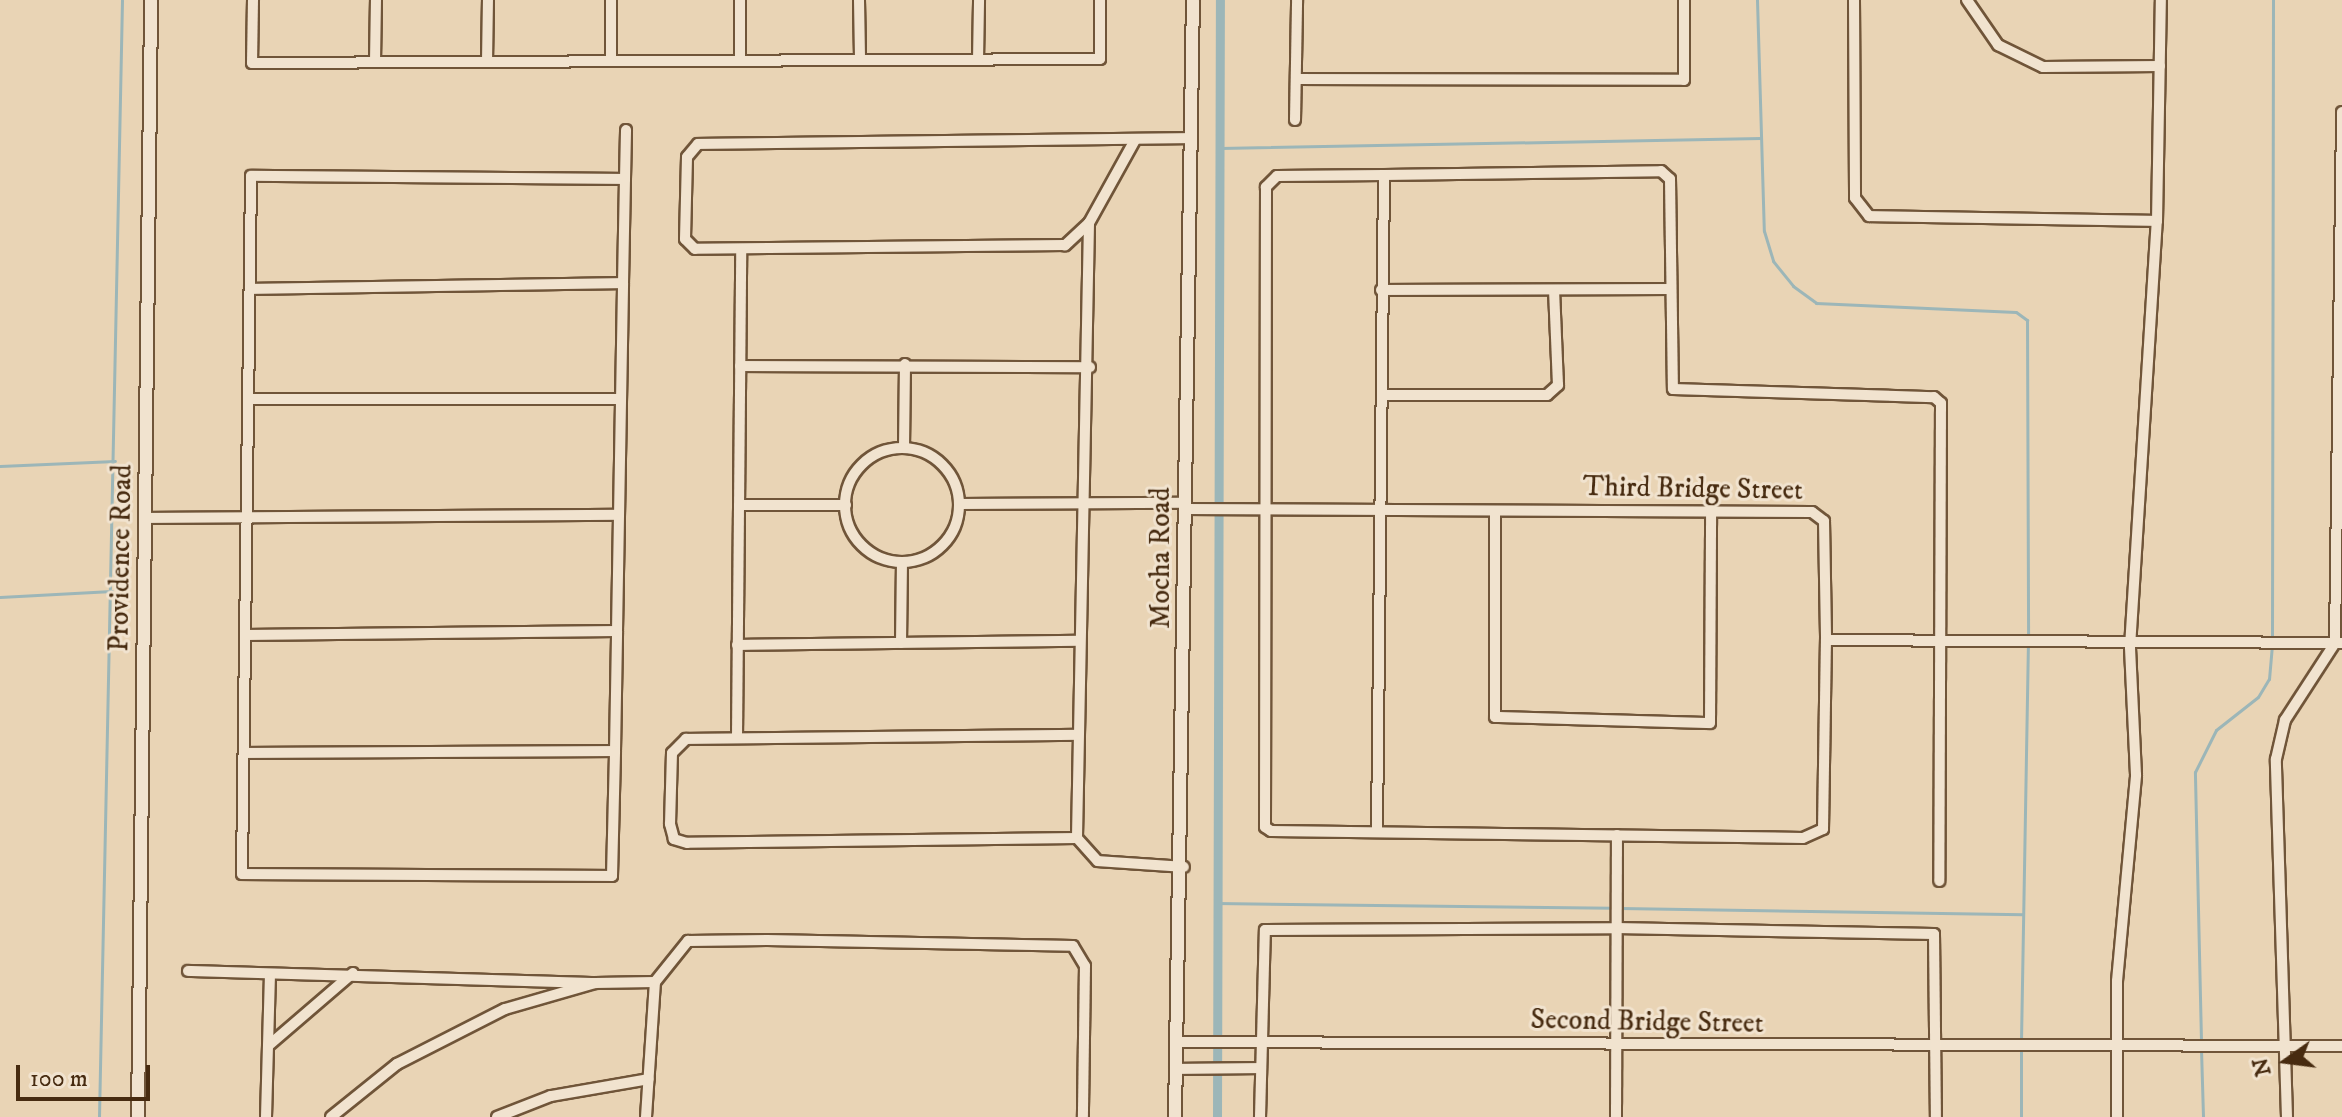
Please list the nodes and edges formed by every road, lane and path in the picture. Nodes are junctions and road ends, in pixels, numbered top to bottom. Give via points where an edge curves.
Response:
1 (143, 0) edge
2 (151, 0) edge
3 (253, 0) edge
4 (376, 0) edge
5 (488, 0) edge
6 (611, 0) edge
7 (740, 0) edge
8 (859, 0) edge
9 (979, 0) edge
10 (1100, 0) edge
11 (1193, 0) edge
12 (1297, 0) edge
13 (1684, 0) edge
14 (1854, 0) edge
15 (1967, 0) edge
16 (2161, 0) edge
17 (860, 60) junction
18 (978, 60) junction
19 (611, 61) junction
20 (740, 61) junction
21 (375, 62) junction
22 (487, 62) junction
23 (2160, 66) junction
24 (1296, 79) junction
25 (2342, 112) edge
26 (1295, 120) dead end
27 (626, 130) dead end
28 (1192, 138) junction
29 (1135, 140) junction
30 (1384, 175) junction
31 (625, 179) junction
32 (2342, 184) edge
33 (2157, 221) junction
34 (1089, 223) junction
35 (741, 249) junction
36 (623, 283) junction
37 (250, 289) junction
38 (1667, 289) junction
39 (1381, 290) junction
40 (1554, 291) junction
41 (905, 364) junction
42 (740, 366) junction
43 (1090, 367) junction
44 (1383, 395) junction
45 (248, 399) junction
46 (621, 399) junction
47 (904, 447) junction
48 (2340, 478) edge
49 (959, 504) junction
50 (1083, 504) junction
51 (739, 505) junction
52 (846, 505) junction
53 (1184, 506) junction
54 (1263, 509) junction
55 (1380, 510) junction
56 (1495, 511) junction
57 (1711, 511) junction
58 (619, 515) junction
59 (247, 517) junction
60 (145, 518) junction
61 (902, 562) junction
62 (617, 631) junction
63 (1826, 631) junction
64 (245, 635) junction
65 (1080, 641) junction
66 (1943, 642) junction
67 (901, 643) junction
68 (2339, 643) edge
69 (737, 645) junction
70 (2130, 647) junction
71 (1078, 735) junction
72 (737, 737) junction
73 (615, 751) junction
74 (244, 753) junction
75 (1377, 832) junction
76 (1617, 835) junction
77 (1077, 838) junction
78 (1184, 867) junction
79 (1939, 881) dead end
80 (1616, 922) junction
81 (188, 971) dead end
82 (353, 973) junction
83 (270, 974) junction
84 (655, 982) junction
85 (595, 983) junction
86 (1176, 1042) junction
87 (1260, 1042) junction
88 (1617, 1044) junction
89 (268, 1046) junction
90 (1936, 1046) junction
91 (2118, 1046) junction
92 (2284, 1046) junction
93 (2342, 1046) edge
94 (1260, 1068) junction
95 (1175, 1069) junction
96 (649, 1079) junction
97 (131, 1117) edge
98 (138, 1117) edge
99 (266, 1117) edge
100 (331, 1117) edge
101 (497, 1117) edge
102 (646, 1117) edge
103 (1083, 1117) edge
104 (1175, 1117) edge
105 (1260, 1117) edge
106 (1616, 1117) edge
107 (1936, 1117) edge
108 (2117, 1117) edge
109 (2287, 1117) edge

1 - 97 street, Providence Road
2 - 60 street, Providence Road
3 - 21 street via 252,63
4 - 21 street
5 - 22 street
6 - 19 street
7 - 20 street
8 - 17 street
9 - 18 street
10 - 18 street via 1100,59
11 - 28 street, Mocha Road
12 - 24 street
13 - 24 street via 1684,80
14 - 33 street via 1855,198 1869,216
15 - 23 street via 1998,45 2043,67
16 - 23 street
17 - 18 street
17 - 20 street
19 - 20 street
19 - 22 street
21 - 22 street
23 - 33 street
24 - 26 street
25 - 32 street
27 - 31 street
28 - 29 street
28 - 53 street, Mocha Road
29 - 34 street
29 - 35 street via 694,145 687,157 685,239 695,249
30 - 38 street via 1661,171 1670,179
30 - 39 street
30 - 54 street via 1277,176 1266,187
31 - 36 street
31 - 37 street via 251,176
32 - 48 street
33 - 70 street
34 - 35 street via 1078,239 1055,247
34 - 43 street
35 - 42 street
36 - 37 street
36 - 46 street
37 - 45 street
38 - 40 street
38 - 66 street via 1673,389 1680,394 1934,397 1941,403
39 - 40 street
39 - 44 street
40 - 44 street via 1558,385 1547,395
41 - 42 street
41 - 43 street
41 - 47 street
42 - 51 street
43 - 50 street
44 - 55 street
45 - 46 street
45 - 59 street
46 - 58 street
47 - 49 street via 943,465
47 - 52 street via 863,464
48 - 68 street
49 - 50 street, Third Bridge Street
49 - 61 street via 943,545
50 - 53 street, Third Bridge Street
50 - 65 street
51 - 52 street
51 - 69 street
52 - 61 street via 862,545
53 - 54 street, Third Bridge Street
53 - 78 street, Mocha Road
54 - 55 street, Third Bridge Street
54 - 75 street via 1265,827
55 - 56 street, Third Bridge Street
55 - 75 street
56 - 57 street, Third Bridge Street
56 - 57 street via 1495,717 1710,723
57 - 63 street, Third Bridge Street via 1812,512 1824,521
58 - 59 street
58 - 62 street
59 - 60 street
59 - 64 street
60 - 98 street, Providence Road
61 - 67 street
62 - 64 street
62 - 73 street
63 - 66 street
63 - 76 street via 1823,829 1803,838
64 - 74 street
65 - 67 street
65 - 71 street
66 - 70 street
66 - 79 street
67 - 69 street
68 - 70 street
68 - 92 street via 2285,720 2276,759
69 - 72 street
70 - 91 street via 2136,775
71 - 72 street
71 - 77 street
72 - 77 street via 686,739 675,748 671,833 680,842
73 - 74 street
73 - 74 street via 612,876 242,874
75 - 76 street
76 - 80 street
77 - 78 street via 1098,861
78 - 86 street, Mocha Road
80 - 87 street via 1265,930
80 - 88 street
80 - 90 street via 1934,934
81 - 83 street
82 - 83 street
82 - 85 street
82 - 89 street
83 - 89 street
84 - 85 street
84 - 96 street
84 - 103 street via 688,941 1066,943 1085,966
85 - 100 street via 447,1036
86 - 87 street, Second Bridge Street
86 - 95 street, Mocha Road
87 - 88 street, Second Bridge Street
87 - 94 street
88 - 90 street, Second Bridge Street
88 - 106 street
89 - 99 street
90 - 91 street, Second Bridge Street
90 - 107 street
91 - 92 street, Second Bridge Street
91 - 108 street
92 - 93 street, Second Bridge Street
92 - 109 street
94 - 95 street
94 - 105 street
95 - 104 street, Mocha Road
96 - 101 street via 551,1096
96 - 102 street

